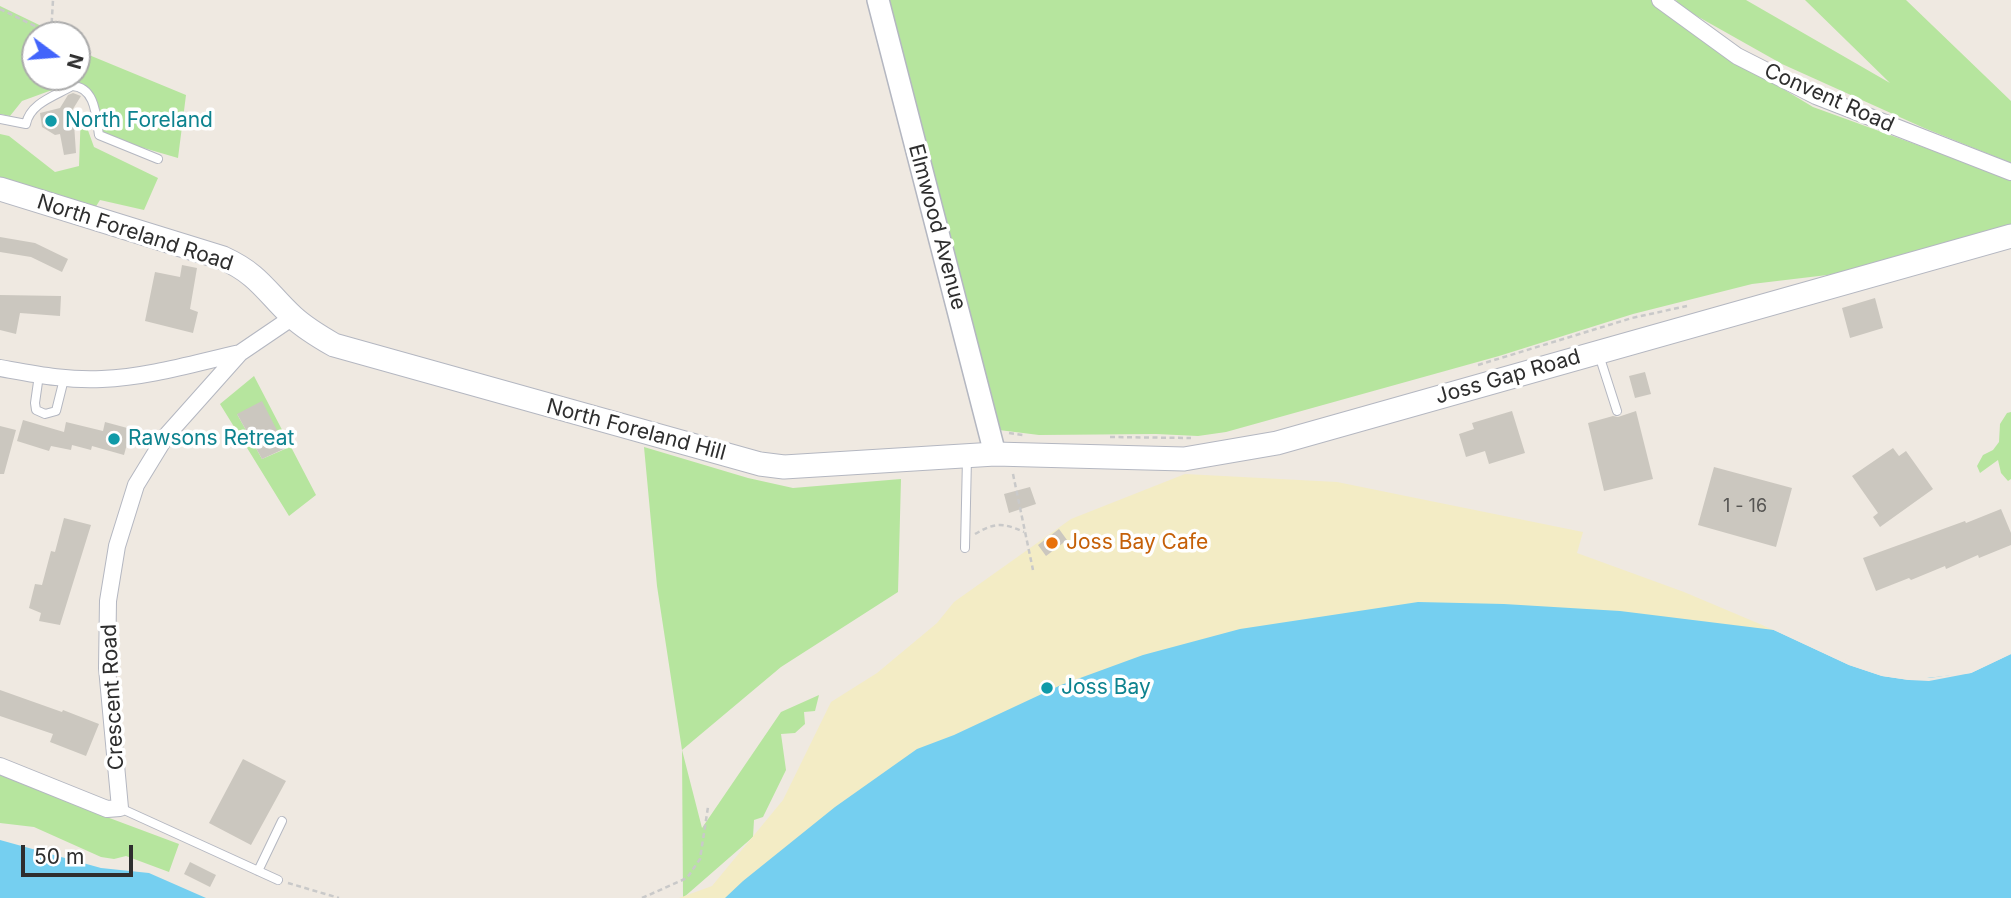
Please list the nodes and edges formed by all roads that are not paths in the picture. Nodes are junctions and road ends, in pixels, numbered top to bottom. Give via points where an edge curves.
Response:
1 (878, 0) edge
2 (1660, 0) edge
3 (56, 91) edge
4 (86, 91) edge
5 (0, 119) edge
6 (158, 159) dead end
7 (2011, 172) edge
8 (0, 189) edge
9 (2011, 236) edge
10 (293, 317) junction
11 (1598, 352) junction
12 (240, 353) junction
13 (0, 368) edge
14 (39, 375) junction
15 (64, 379) junction
16 (1617, 411) dead end
17 (999, 448) junction
18 (967, 455) junction
19 (965, 548) dead end
20 (0, 766) edge
21 (120, 808) junction
22 (282, 821) dead end
23 (258, 871) junction
24 (278, 880) road end

1 - 17 street, Elmwood Avenue
2 - 7 street, Convent Road via 1737,56 1816,96
3 - 5 lane via 34,106 26,124
4 - 6 lane via 93,101 99,135
8 - 10 main road, North Foreland Road via 223,258 252,274
9 - 11 main road, Joss Gap Road
10 - 12 street, Crescent Road
10 - 18 main road, North Foreland Hill via 334,345 354,352 761,464 801,467
11 - 16 lane
11 - 17 main road, Joss Gap Road via 1277,443 1210,455 1184,459
12 - 15 street via 147,374
12 - 21 street, Crescent Road via 166,436 136,485 117,546 108,601 107,668
13 - 14 street
14 - 15 street
14 - 15 lane via 36,410 45,414 56,411
17 - 18 main road, North Foreland Hill
18 - 19 lane
20 - 21 street via 107,809
21 - 23 lane
22 - 23 lane
23 - 24 lane

